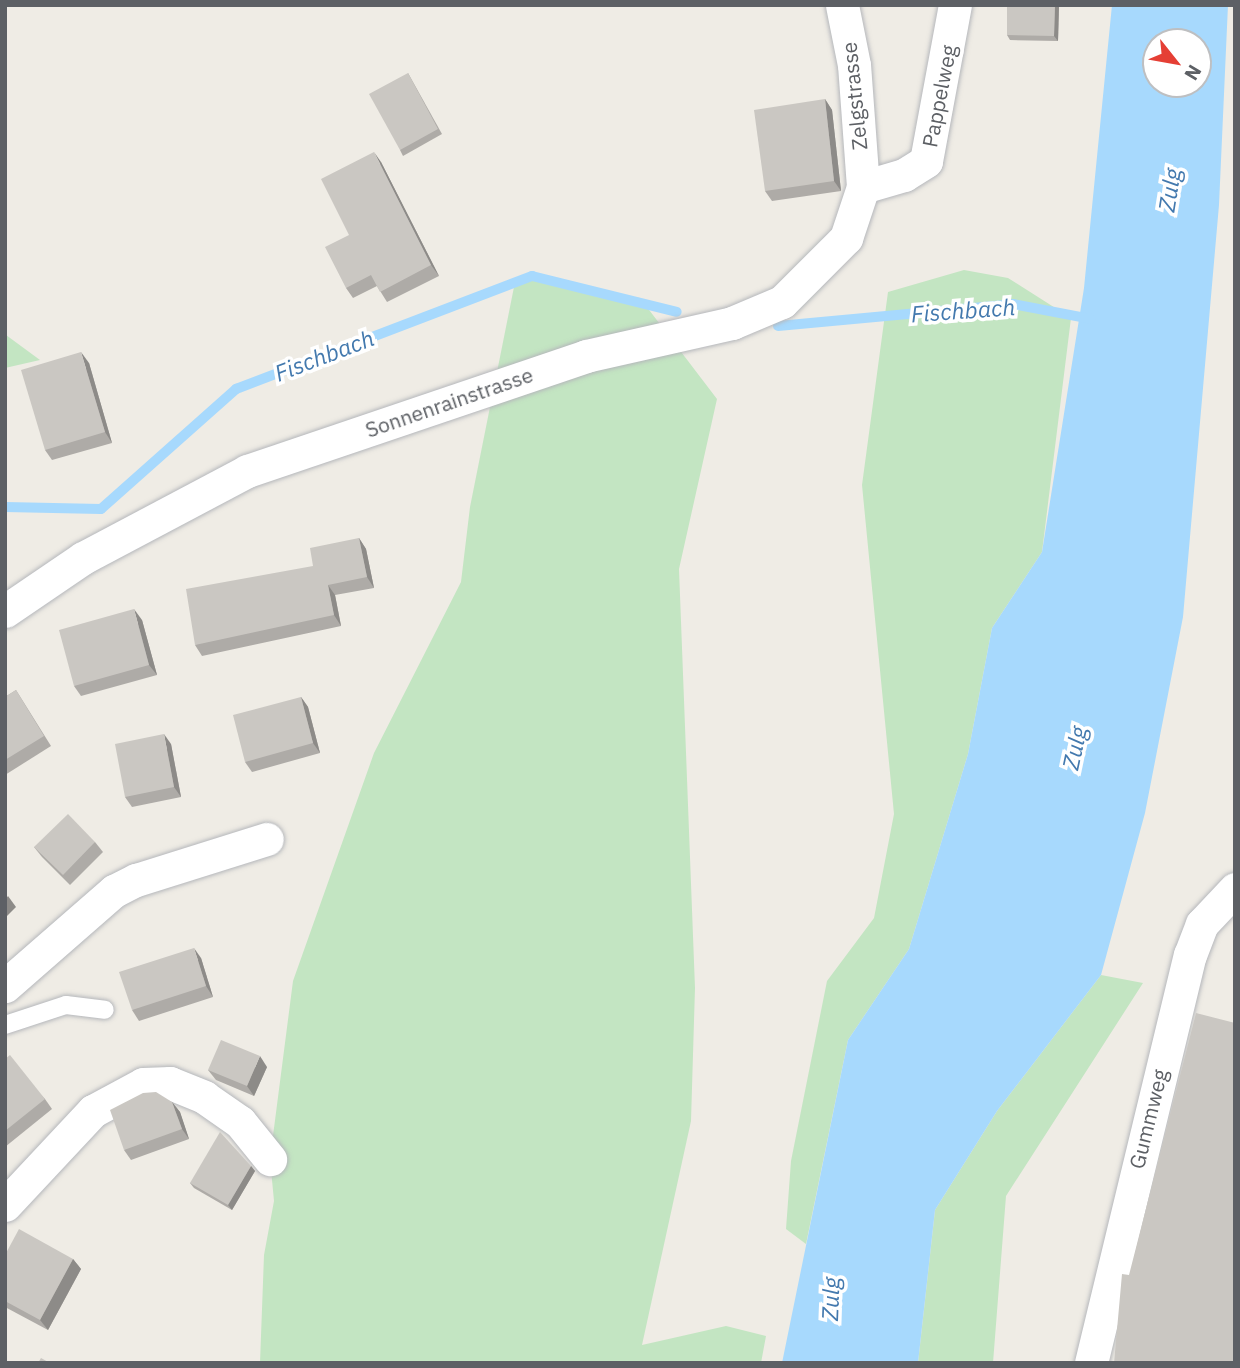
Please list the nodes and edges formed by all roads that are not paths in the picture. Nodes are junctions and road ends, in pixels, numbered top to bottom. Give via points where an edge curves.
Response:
1 (842, 5) edge
2 (956, 5) edge
3 (863, 187) junction
4 (5, 611) edge
5 (267, 839) dead end
6 (1235, 889) edge
7 (5, 986) edge
8 (105, 1010) dead end
9 (5, 1025) edge
10 (270, 1159) dead end
11 (5, 1205) edge
12 (1091, 1363) edge

1 - 3 street, Zelgstrasse via 854,65
2 - 3 street, Pappelweg via 926,161 904,175
3 - 4 street, Sonnenrainstrasse via 846,237 782,302 733,323 586,356 247,471 83,558
5 - 7 street via 114,891
6 - 12 street, Gummweg via 1202,924 1190,955
8 - 9 lane via 66,1005
10 - 11 street via 245,1127 204,1097 170,1083 143,1084 93,1111

